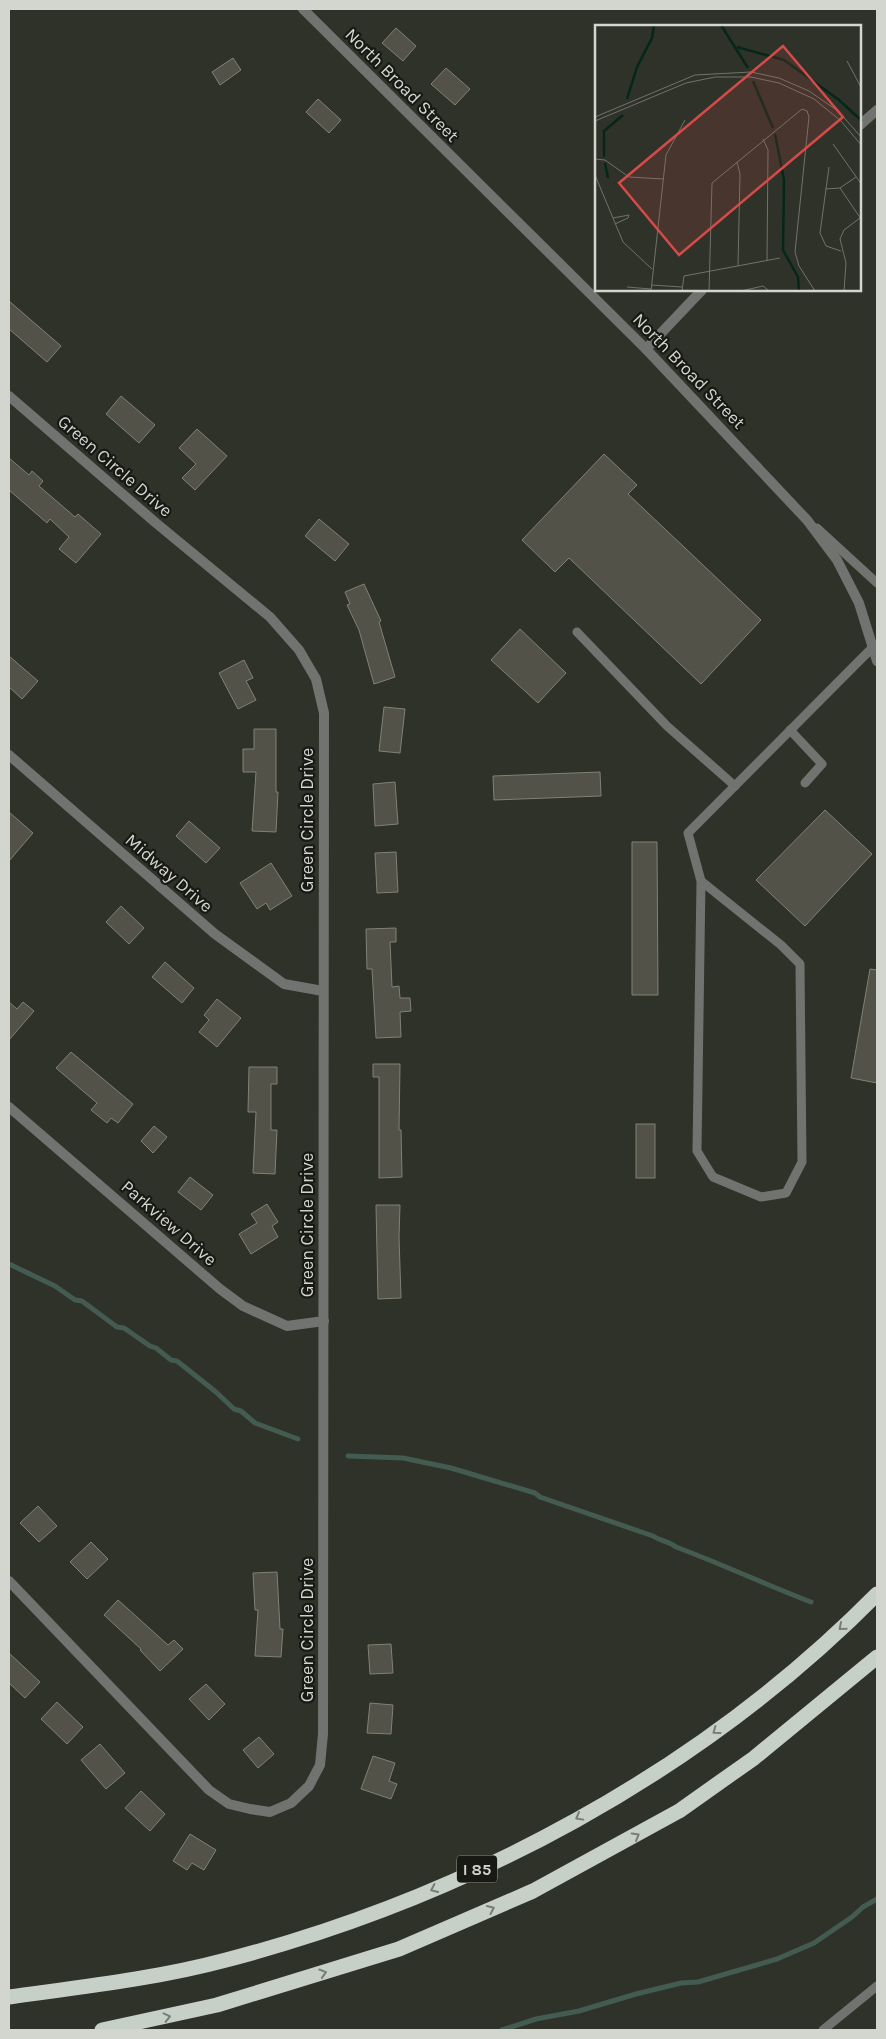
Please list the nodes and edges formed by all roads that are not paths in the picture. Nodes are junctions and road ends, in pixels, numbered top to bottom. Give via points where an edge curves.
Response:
1 (303, 9) edge
2 (877, 110) edge
3 (861, 125) edge
4 (701, 291) edge
5 (646, 349) junction
6 (9, 396) edge
7 (807, 520) junction
8 (877, 583) edge
9 (577, 632) dead end
10 (873, 647) junction
11 (877, 661) edge
12 (790, 730) junction
13 (9, 755) edge
14 (804, 783) dead end
15 (735, 786) junction
16 (701, 881) junction
17 (323, 991) junction
18 (9, 1107) edge
19 (324, 1321) junction
20 (9, 1581) edge
21 (877, 1594) edge
22 (877, 1656) edge
23 (877, 1986) edge
24 (9, 1997) edge
25 (102, 2030) edge
26 (823, 2030) edge

1 - 5 street, North Broad Street
2 - 3 street
4 - 5 street
5 - 7 street, North Broad Street
6 - 17 street, Green Circle Drive via 270,617 299,650 316,678 324,713
7 - 8 lane
7 - 10 street, North Broad Street via 837,560 859,603
9 - 15 lane via 667,726
10 - 11 street, North Broad Street
10 - 12 lane
12 - 14 lane via 822,764
12 - 15 lane
13 - 17 street, Midway Drive via 214,934 284,984
15 - 16 lane via 688,833
16 - 16 lane via 697,1151 713,1177 760,1197 786,1193 802,1162 800,964
17 - 19 street, Green Circle Drive
18 - 19 street, Parkview Drive via 243,1306 287,1326
19 - 20 street, Green Circle Drive via 323,1734 320,1765 309,1786 291,1803 270,1812 250,1809 229,1804 209,1790
21 -> 24 highway, I 85 via 791,1673 720,1729 644,1780 538,1841 427,1892 314,1934 225,1960 137,1979
25 -> 22 highway, I 85 via 217,2005 399,1949 533,1891 679,1811 754,1758
23 - 26 lane

